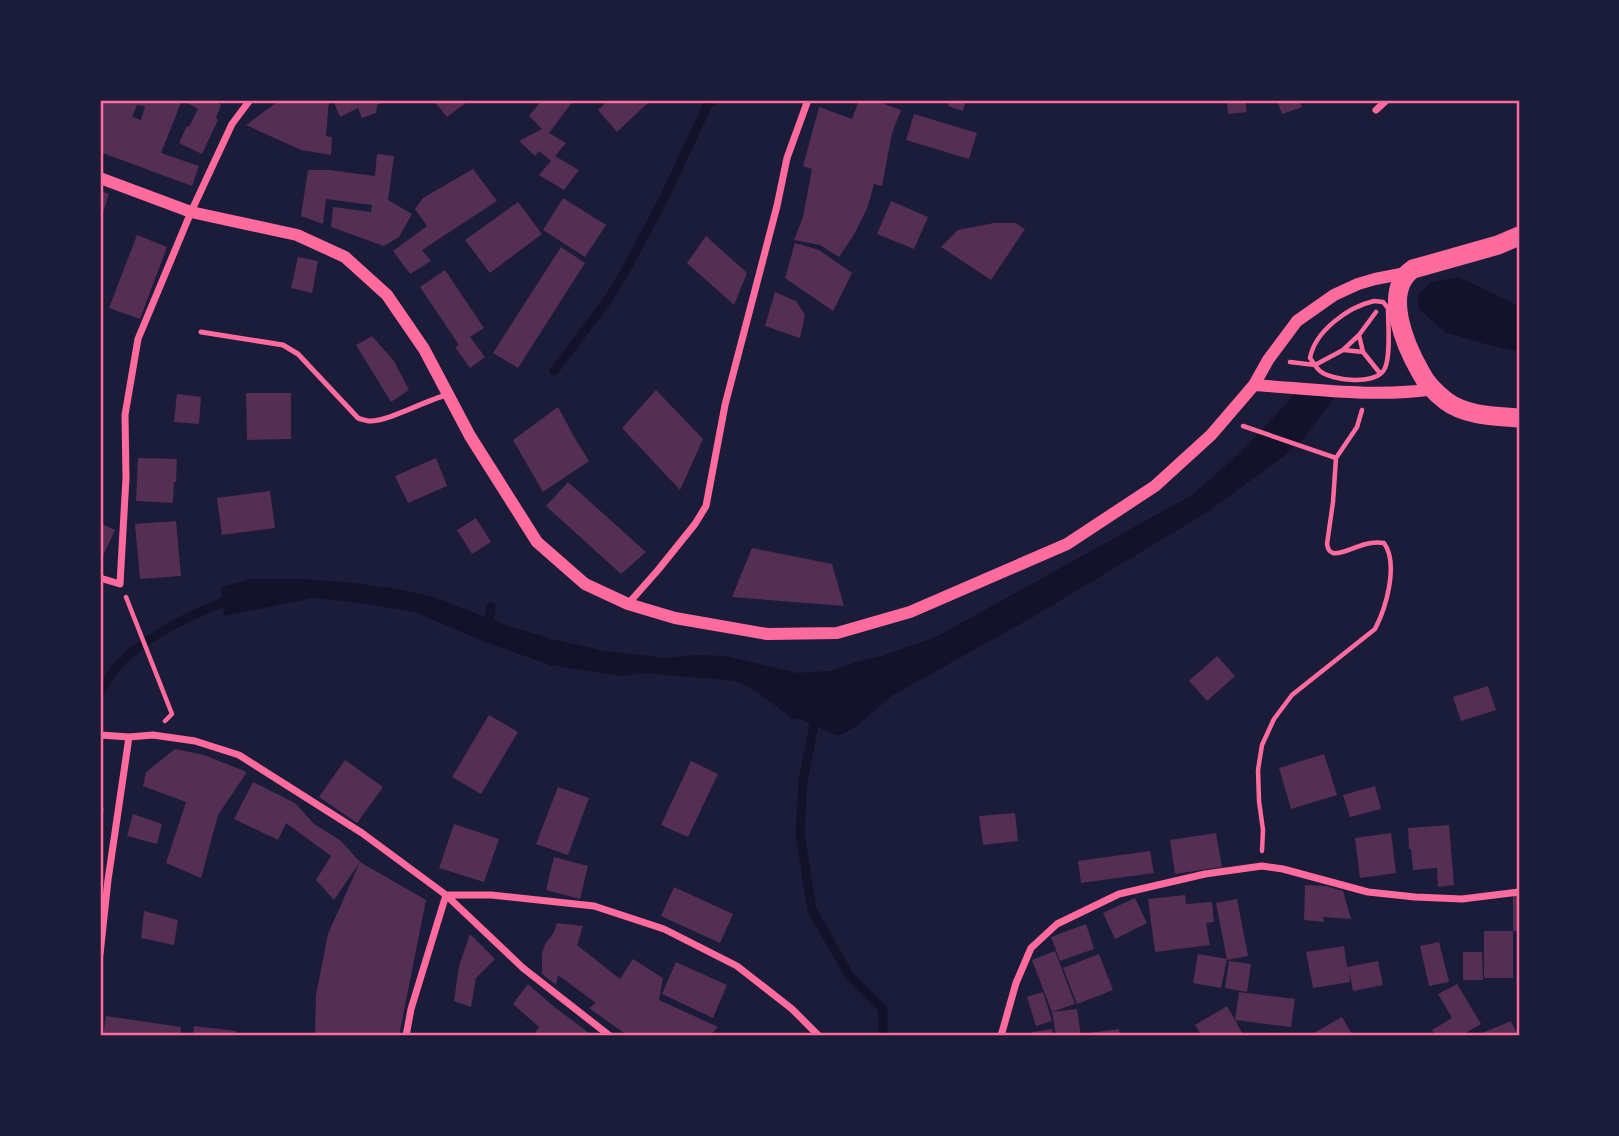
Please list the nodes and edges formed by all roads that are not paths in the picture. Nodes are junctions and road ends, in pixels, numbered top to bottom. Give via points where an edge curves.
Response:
1 (250, 100) edge
2 (808, 100) edge
3 (1387, 100) edge
4 (1376, 110) dead end
5 (100, 178) edge
6 (191, 212) junction
7 (1519, 236) edge
8 (1406, 274) junction
9 (201, 332) dead end
10 (1254, 384) junction
11 (1434, 389) junction
12 (447, 395) junction
13 (1519, 418) edge
14 (100, 578) edge
15 (628, 604) junction
16 (100, 735) edge
17 (128, 737) junction
18 (1519, 892) edge
19 (446, 895) junction
20 (100, 954) edge
21 (406, 1036) edge
22 (610, 1036) edge
23 (819, 1036) edge
24 (1001, 1036) edge

1 - 6 street via 232,124
2 - 15 street via 788,158 728,391 705,506
3 - 4 street
5 - 6 street
6 - 12 street via 297,235 345,257 387,295 424,349
6 - 14 street via 138,339 125,415 120,584
7 - 8 highway
8 - 10 street via 1358,284 1314,308 1297,321
8 - 11 highway via 1390,304 1421,374
9 - 12 lane via 283,345 298,354 358,418 369,421
10 - 11 street via 1366,399 1382,393
10 - 15 street via 1211,435 1155,486 1067,544 910,612 837,633 767,634 675,618
11 - 13 highway via 1447,402 1472,413
12 - 15 street via 537,541 585,584
16 - 17 street
17 - 19 street via 195,741 239,755
17 - 20 street
18 - 24 street via 1462,900 1415,897 1368,892 1262,866 1119,894 1057,924 1031,948
19 - 21 street
19 - 22 street via 523,968
19 - 23 street via 594,906 664,929 737,966

